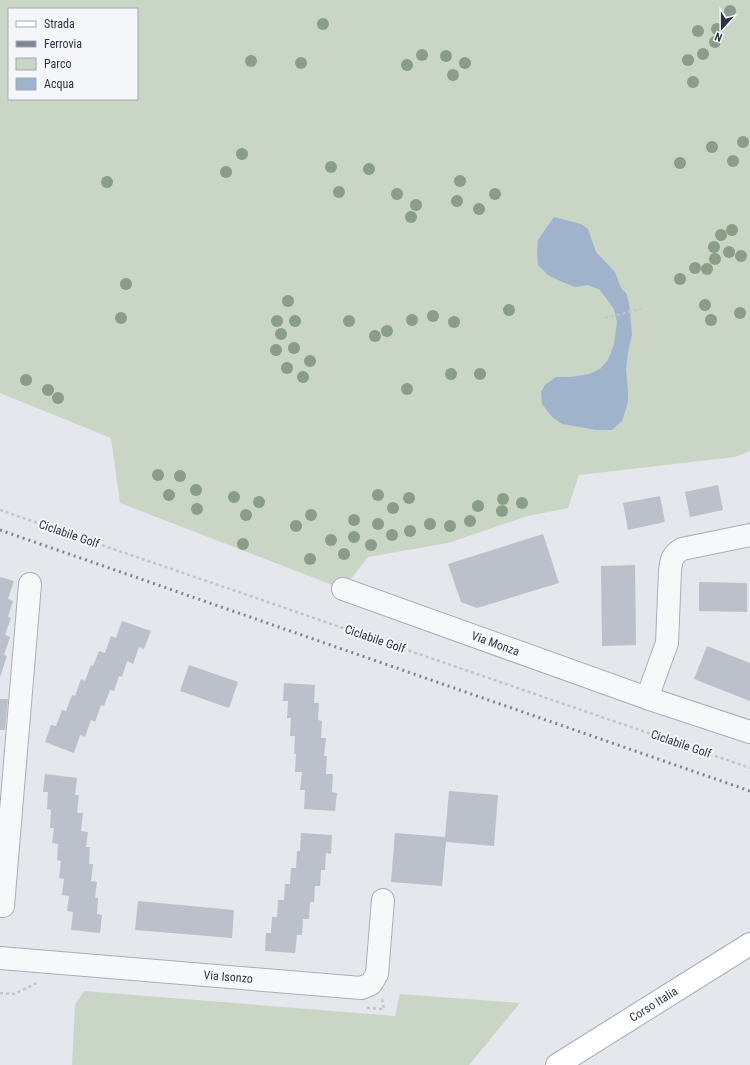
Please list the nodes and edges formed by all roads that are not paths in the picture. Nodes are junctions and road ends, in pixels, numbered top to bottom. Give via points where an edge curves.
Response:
1 (750, 536) edge
2 (30, 584) dead end
3 (343, 589) dead end
4 (647, 698) junction
5 (750, 732) edge
6 (8, 743) edge
7 (383, 900) dead end
8 (3, 906) dead end
9 (750, 944) edge
10 (0, 958) edge
11 (557, 1065) edge

1 - 4 street via 682,549 675,553 670,571 667,643
2 - 6 street
3 - 4 street, Via Monza
4 - 5 street, Via Monza
6 - 8 street
7 - 10 street, Via Isonzo via 377,974 371,984 361,988
9 - 11 main road, Corso Italia

